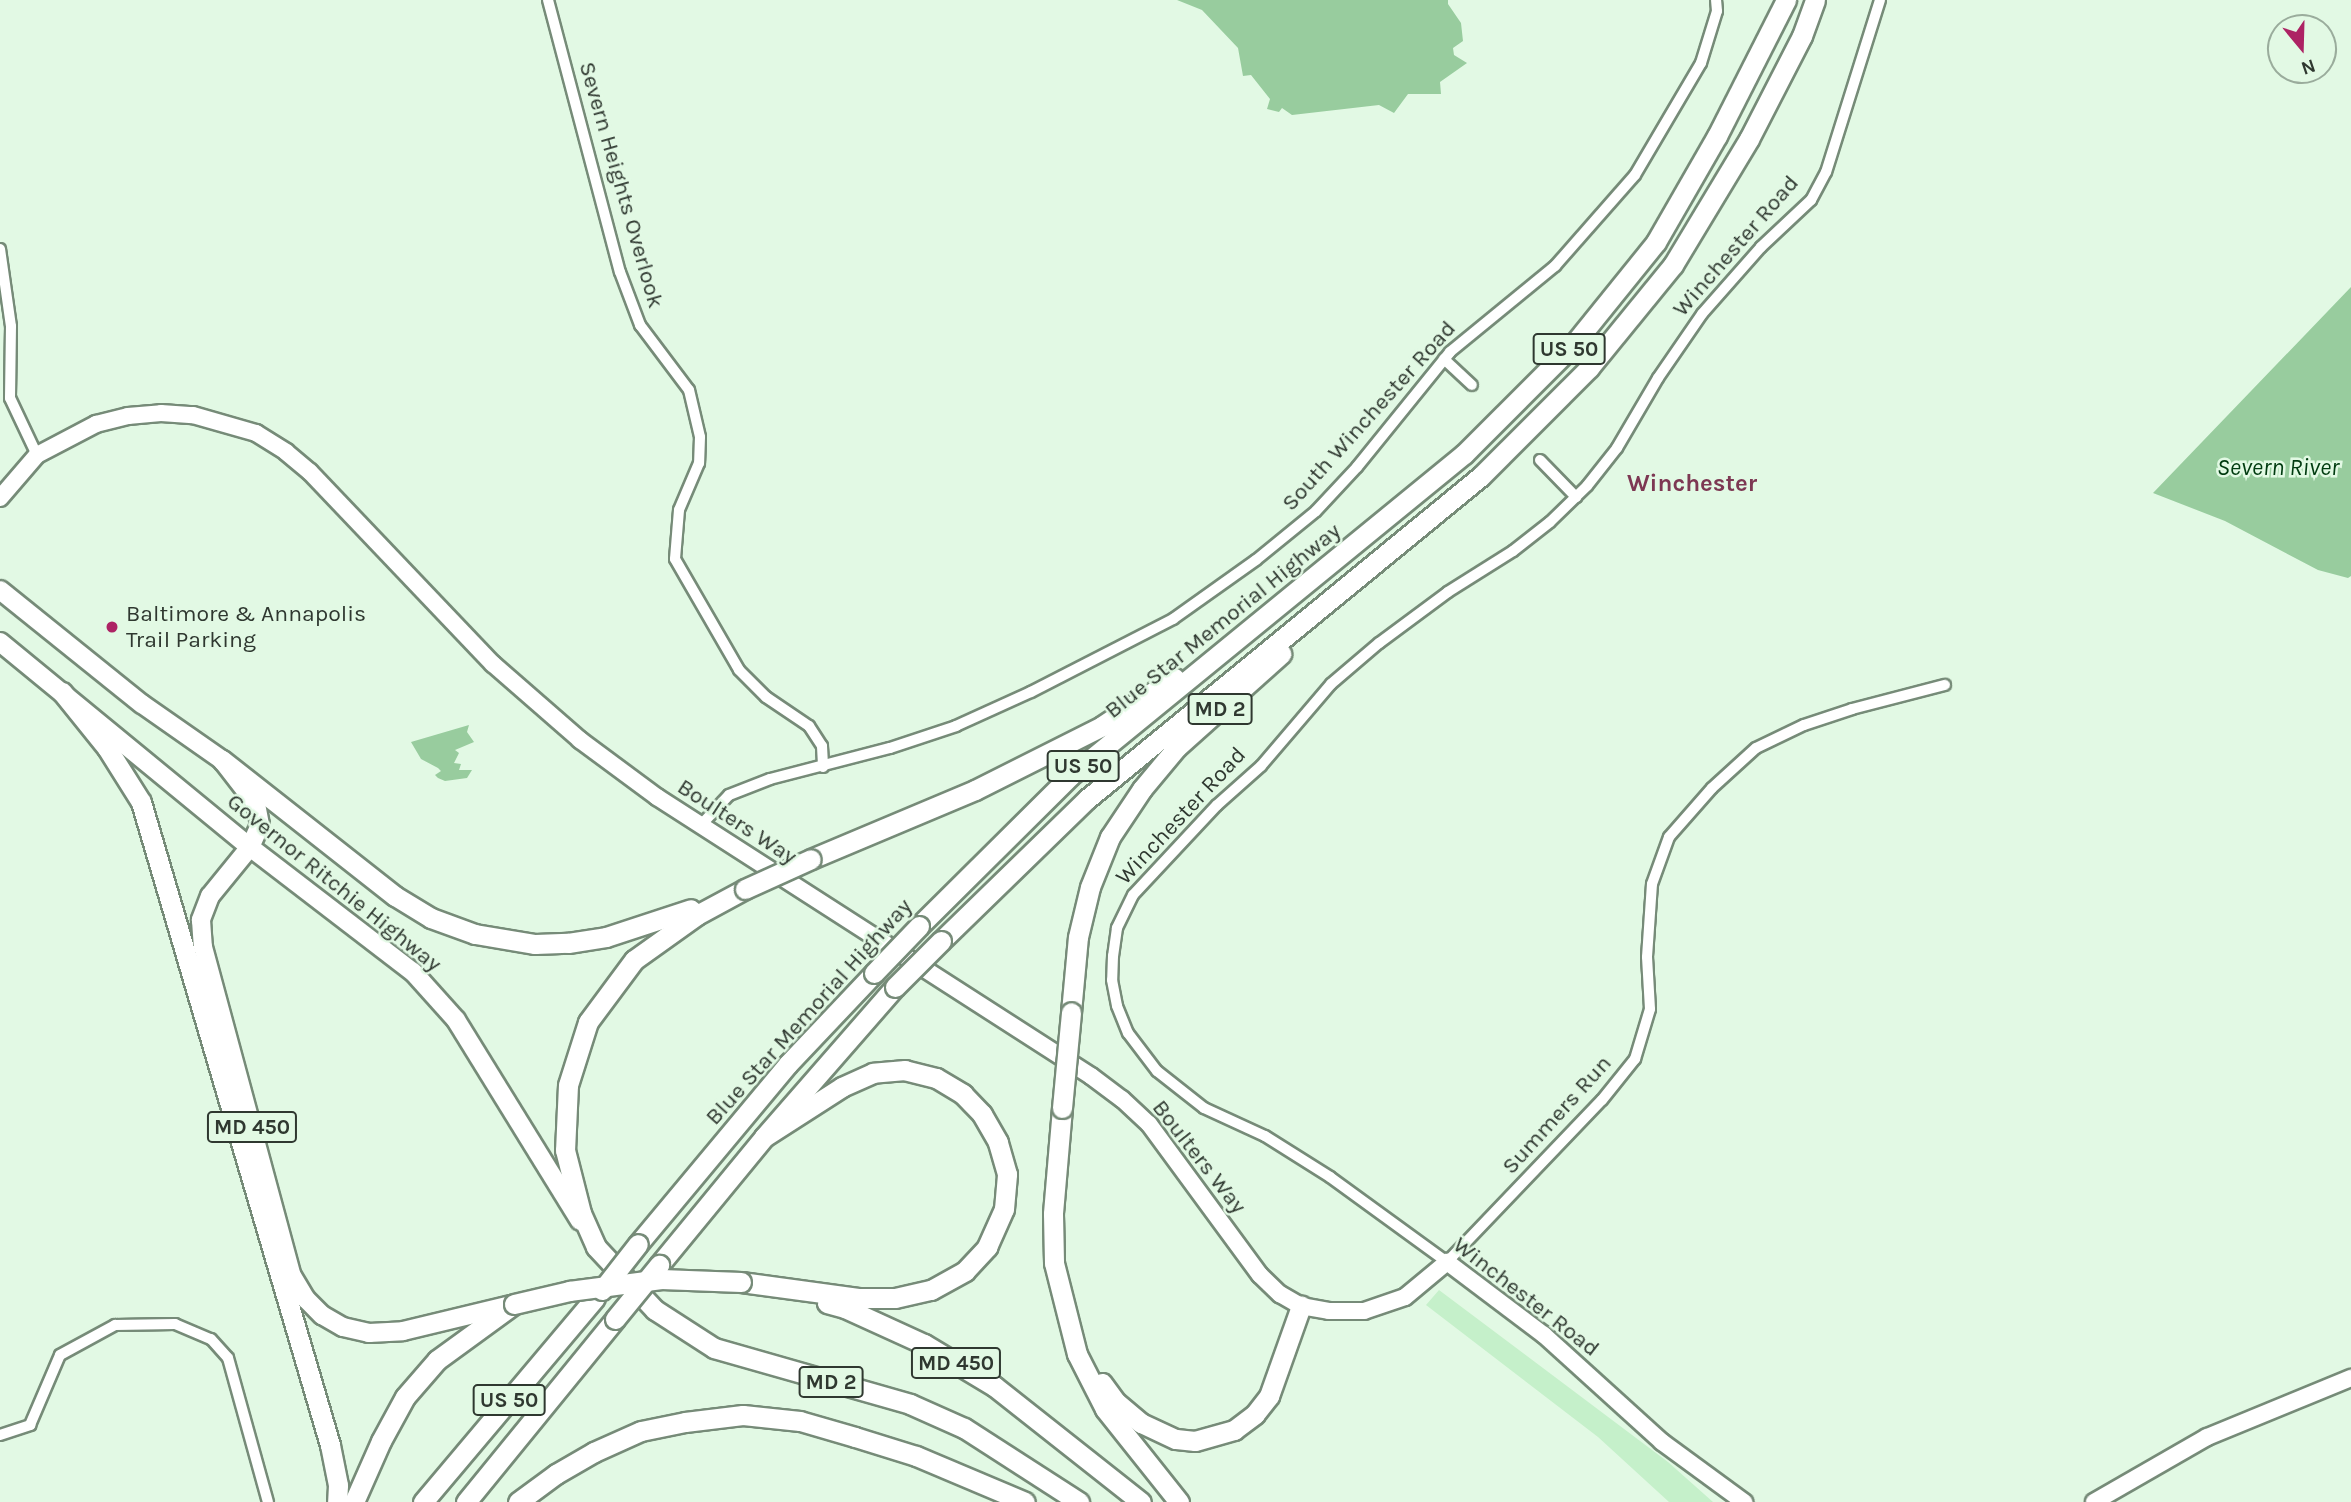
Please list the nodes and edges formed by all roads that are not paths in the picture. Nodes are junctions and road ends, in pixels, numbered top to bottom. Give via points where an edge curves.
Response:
1 (548, 0) edge
2 (1716, 0) edge
3 (1786, 0) edge
4 (1815, 0) edge
5 (1880, 0) edge
6 (0, 250) edge
7 (1444, 359) junction
8 (1472, 385) dead end
9 (37, 455) junction
10 (1540, 460) dead end
11 (1481, 476) junction
12 (1576, 497) junction
13 (0, 498) edge
14 (0, 590) edge
15 (1261, 623) junction
16 (0, 642) edge
17 (1945, 685) dead end
18 (62, 692) junction
19 (222, 760) junction
20 (823, 767) junction
21 (701, 825) junction
22 (250, 846) junction
23 (745, 889) junction
24 (764, 1137) junction
25 (596, 1247) junction
26 (1447, 1262) junction
27 (741, 1282) junction
28 (514, 1304) junction
29 (1301, 1306) junction
30 (1068, 1322) junction
31 (2351, 1378) edge
32 (0, 1435) edge
33 (268, 1502) edge
34 (337, 1502) edge
35 (354, 1502) edge
36 (424, 1502) edge
37 (466, 1502) edge
38 (518, 1502) edge
39 (1025, 1502) edge
40 (1079, 1502) edge
41 (1141, 1502) edge
42 (1179, 1502) edge
43 (1744, 1502) edge
44 (2094, 1502) edge

1 - 20 street, Severn Heights Overlook via 620,272 640,325 689,390 700,437 699,463 679,510 675,559 739,670 766,697 809,726 822,746
2 - 7 street, South Winchester Road via 1717,11 1701,63 1635,175 1555,266
3 - 15 highway, Blue Star Memorial Highway / US 50 via 1717,136 1656,242 1573,345 1464,454
4 - 11 highway, Blue Star Memorial Highway / US 50 via 1802,36 1749,139 1672,265 1589,368
5 - 12 street, Winchester Road via 1826,172 1811,200 1761,247 1703,314 1617,448
6 - 9 street via 11,326 10,398
7 - 8 street
7 - 20 street, South Winchester Road via 1357,467 1315,511 1256,560 1173,618 956,726
9 - 13 street, Boulters Way
9 - 21 street, Boulters Way via 96,424 128,416 193,415 256,433 310,472 526,695 613,764
10 - 12 street
11 - 24 highway, Blue Star Memorial Highway / US 50, bridge via 1087,799 895,988
11 - 30 highway, MD 2, bridge via 1177,747 1110,837 1090,887 1078,937 1062,1108 1053,1214 1055,1263
12 - 26 street, Winchester Road via 1513,551 1447,592 1331,684 1261,766 1217,805 1133,895 1116,937 1112,980 1117,1006 1128,1032 1157,1071 1204,1108 1265,1136 1330,1177
14 - 19 main road, Governor Ritchie Highway / MD 450 via 142,704
15 - 23 highway, MD 2, bridge via 1102,726 975,790
15 - 36 highway, Blue Star Memorial Highway / US 50, bridge via 1070,776 874,973 788,1064
16 - 18 main road, Governor Ritchie Highway
17 - 26 street, Summers Run via 1804,725 1756,748 1712,788 1669,837 1652,884 1647,957 1650,1009 1635,1059 1602,1100
18 - 22 main road, Governor Ritchie Highway
18 - 34 highway via 107,748 141,802 330,1446
19 - 22 main road, MD 450 via 260,816
19 - 23 highway via 395,896 431,918 475,934 535,944 606,937
20 - 21 street, South Winchester Road via 770,779 729,795
21 - 29 street, Boulters Way via 1122,1099 1149,1125 1260,1275
22 - 25 main road, Governor Ritchie Highway via 412,972 456,1020
22 - 28 main road, MD 450 via 210,896 201,920 203,947 292,1276 322,1315 343,1327 369,1333 428,1326
23 - 25 highway, MD 2 via 697,915 634,960 588,1021 568,1085 565,1150 581,1213
24 - 27 highway via 842,1087 873,1073 905,1070 936,1078 963,1094 982,1114 998,1142 1007,1174 1004,1209 987,1247 965,1271 931,1290 895,1298 860,1298
24 - 37 highway, Blue Star Memorial Highway / US 50, bridge
25 - 40 highway, Governor Ritchie Highway / MD 2 via 655,1310 714,1348 910,1404 964,1428
26 - 29 street, Boulters Way via 1405,1297 1385,1306 1348,1312
26 - 43 street, Winchester Road via 1544,1335 1662,1442
27 - 28 highway, MD 450, bridge via 661,1279 569,1291
27 - 41 highway, MD 450 via 845,1308 924,1344 994,1386
28 - 35 highway via 437,1360 405,1397
29 - 30 highway via 1279,1373 1262,1405 1234,1430 1195,1441 1176,1440 1141,1423 1116,1402
30 - 42 highway via 1086,1376 1105,1409
31 - 44 street via 2207,1437
32 - 33 street via 30,1425 60,1355 116,1325 175,1324 211,1339 228,1358
38 - 39 highway via 575,1462 641,1431 743,1415 800,1421 855,1437 916,1456

